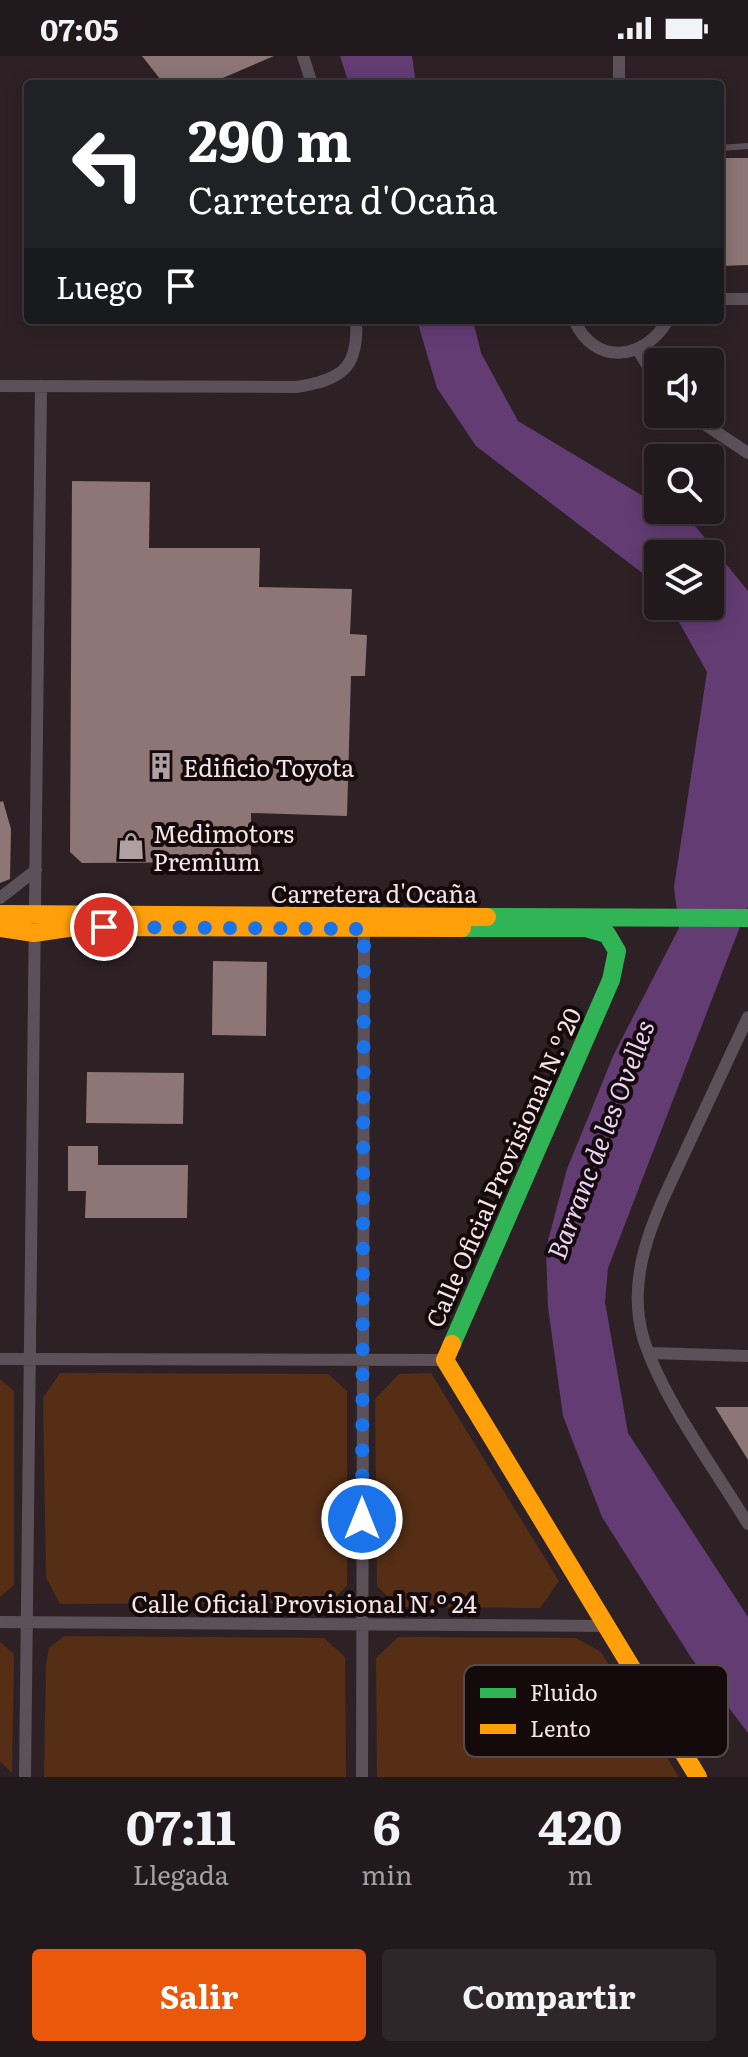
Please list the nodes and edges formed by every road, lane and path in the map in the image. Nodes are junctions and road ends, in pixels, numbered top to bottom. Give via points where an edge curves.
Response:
1 (303, 56) edge
2 (619, 56) edge
3 (311, 80) edge
4 (619, 80) edge
5 (748, 146) edge
6 (724, 148) edge
7 (724, 299) edge
8 (748, 299) edge
9 (356, 324) edge
10 (576, 324) edge
11 (665, 324) edge
12 (638, 350) junction
13 (644, 360) edge
14 (0, 386) edge
15 (41, 386) junction
16 (710, 428) edge
17 (748, 453) edge
18 (36, 870) junction
19 (0, 898) edge
20 (0, 907) edge
21 (748, 908) edge
22 (666, 912) junction
23 (0, 914) edge
24 (34, 918) junction
25 (748, 918) edge
26 (0, 928) edge
27 (364, 929) junction
28 (615, 941) joint
29 (748, 1017) edge
30 (651, 1353) junction
31 (748, 1356) edge
32 (0, 1359) edge
33 (33, 1360) junction
34 (445, 1360) junction
35 (363, 1361) junction
36 (748, 1524) edge
37 (0, 1622) edge
38 (29, 1623) junction
39 (362, 1625) junction
40 (607, 1626) junction
41 (631, 1665) edge
42 (686, 1757) edge
43 (25, 1777) edge
44 (362, 1777) edge
45 (698, 1777) edge

1 - 3 street
2 - 4 street
5 - 6 lane
7 - 8 street
9 - 15 street via 350,365 339,375 296,387
10 - 12 street via 596,347 617,353
11 - 12 street via 656,339
12 - 13 street
14 - 15 street
15 - 18 street
16 - 17 street
18 - 19 street
18 - 24 street
20 - 24 street, Carretera d'Ocaña
21 - 22 street, Carretera d'Ocaña
22 - 24 street, Carretera d'Ocaña
22 - 25 street, Carretera d'Ocaña
23 - 24 street, Carretera d'Ocaña
24 - 26 street, Carretera d'Ocaña
24 - 27 street, Carretera d'Ocaña via 75,927
24 - 33 street
27 - 28 street, Carretera d'Ocaña via 586,928 606,931
27 - 35 street
28 - 34 street, Calle Oficial Provisional N.º 20 via 618,953 611,980
29 - 30 street via 644,1251 637,1292 643,1337
30 - 31 street
30 - 36 street
32 - 33 street
33 - 35 street
33 - 38 street
34 - 35 street
34 - 40 street, Calle Oficial Provisional N.º 20
35 - 39 street
37 - 38 street, Calle Oficial Provisional N.º 24
38 - 39 street, Calle Oficial Provisional N.º 24
38 - 43 street
39 - 40 street, Calle Oficial Provisional N.º 24
39 - 44 street
40 - 41 street, Calle Oficial Provisional N.º 20
42 - 45 street, Calle Oficial Provisional N.º 20

